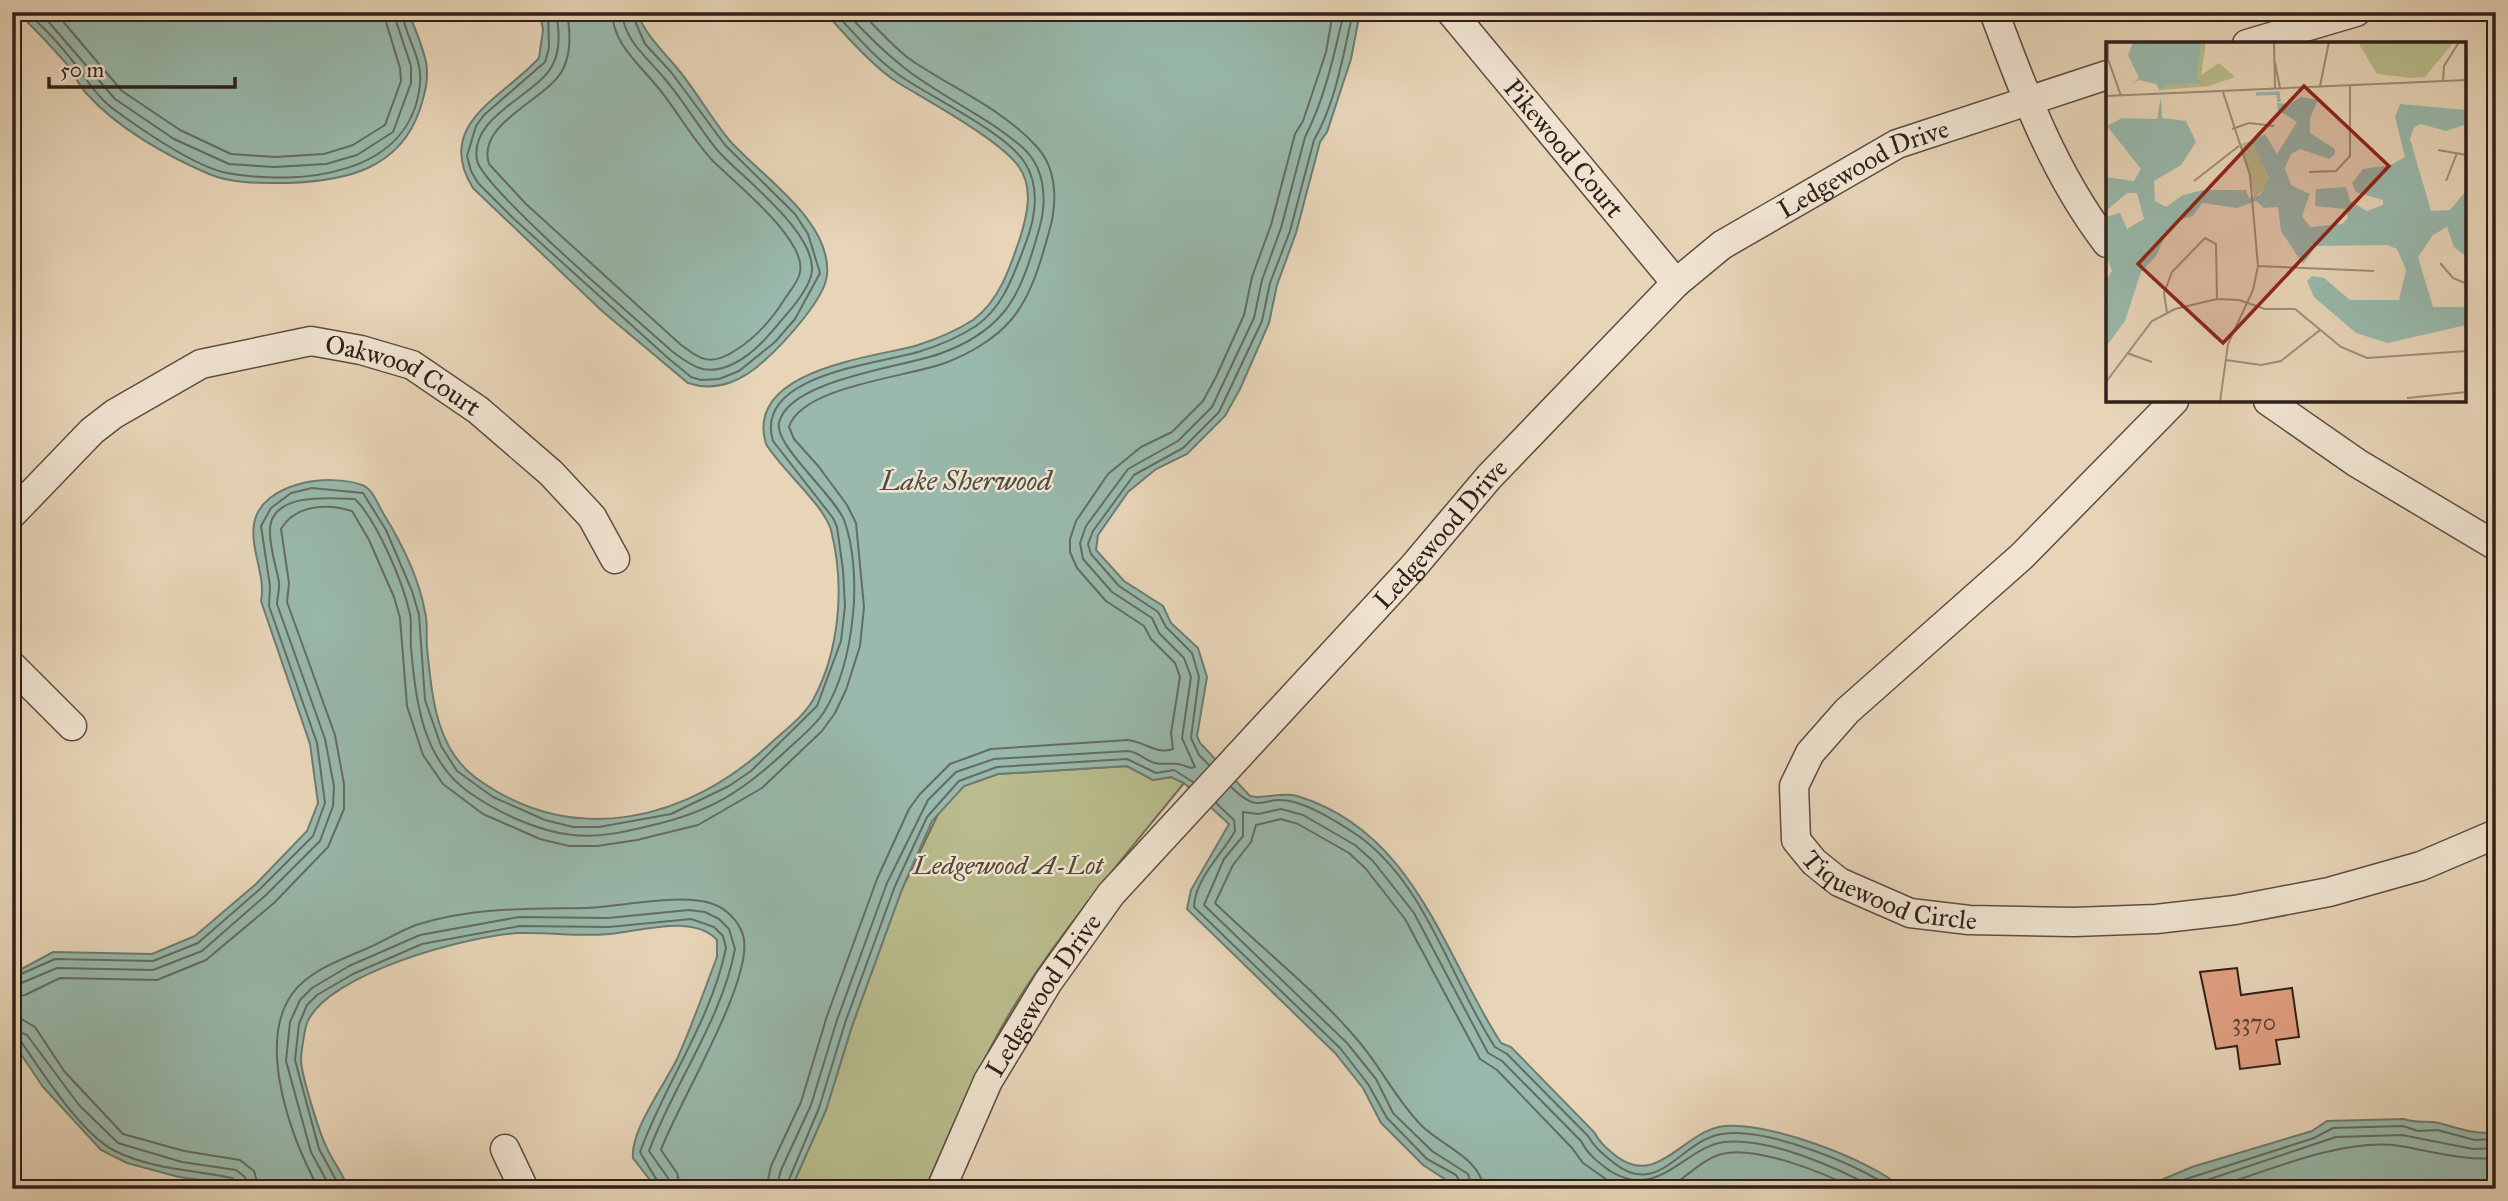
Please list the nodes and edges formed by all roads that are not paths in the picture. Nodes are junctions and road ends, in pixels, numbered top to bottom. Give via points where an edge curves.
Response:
1 (1451, 12) edge
2 (1994, 12) edge
3 (2356, 12) edge
4 (2254, 42) edge
5 (2106, 75) edge
6 (2027, 100) junction
7 (2106, 242) edge
8 (1676, 282) junction
9 (2173, 402) edge
10 (2269, 402) edge
11 (12, 514) edge
12 (2496, 547) edge
13 (615, 559) dead end
14 (12, 666) edge
15 (72, 726) dead end
16 (2496, 834) edge
17 (505, 1149) dead end
18 (524, 1189) edge
19 (941, 1189) edge

1 - 8 street, Pikewood Court
2 - 6 street
3 - 4 street
5 - 6 street, Ledgewood Drive
6 - 7 street via 2067,185
6 - 8 street, Ledgewood Drive via 1897,144 1722,245
8 - 19 street, Ledgewood Drive via 1489,477 1413,567 1111,894 1048,982 988,1081
9 - 16 street, Tiquewood Circle via 2022,556 1847,710 1810,753 1794,786 1796,840 1839,882 1910,913 1969,920 2074,922 2235,910 2329,892 2421,866
10 - 12 street via 2357,463
11 - 13 street, Oakwood Court via 92,431 201,364 311,341 412,365 478,410 551,473 592,517
14 - 15 street
17 - 18 street

